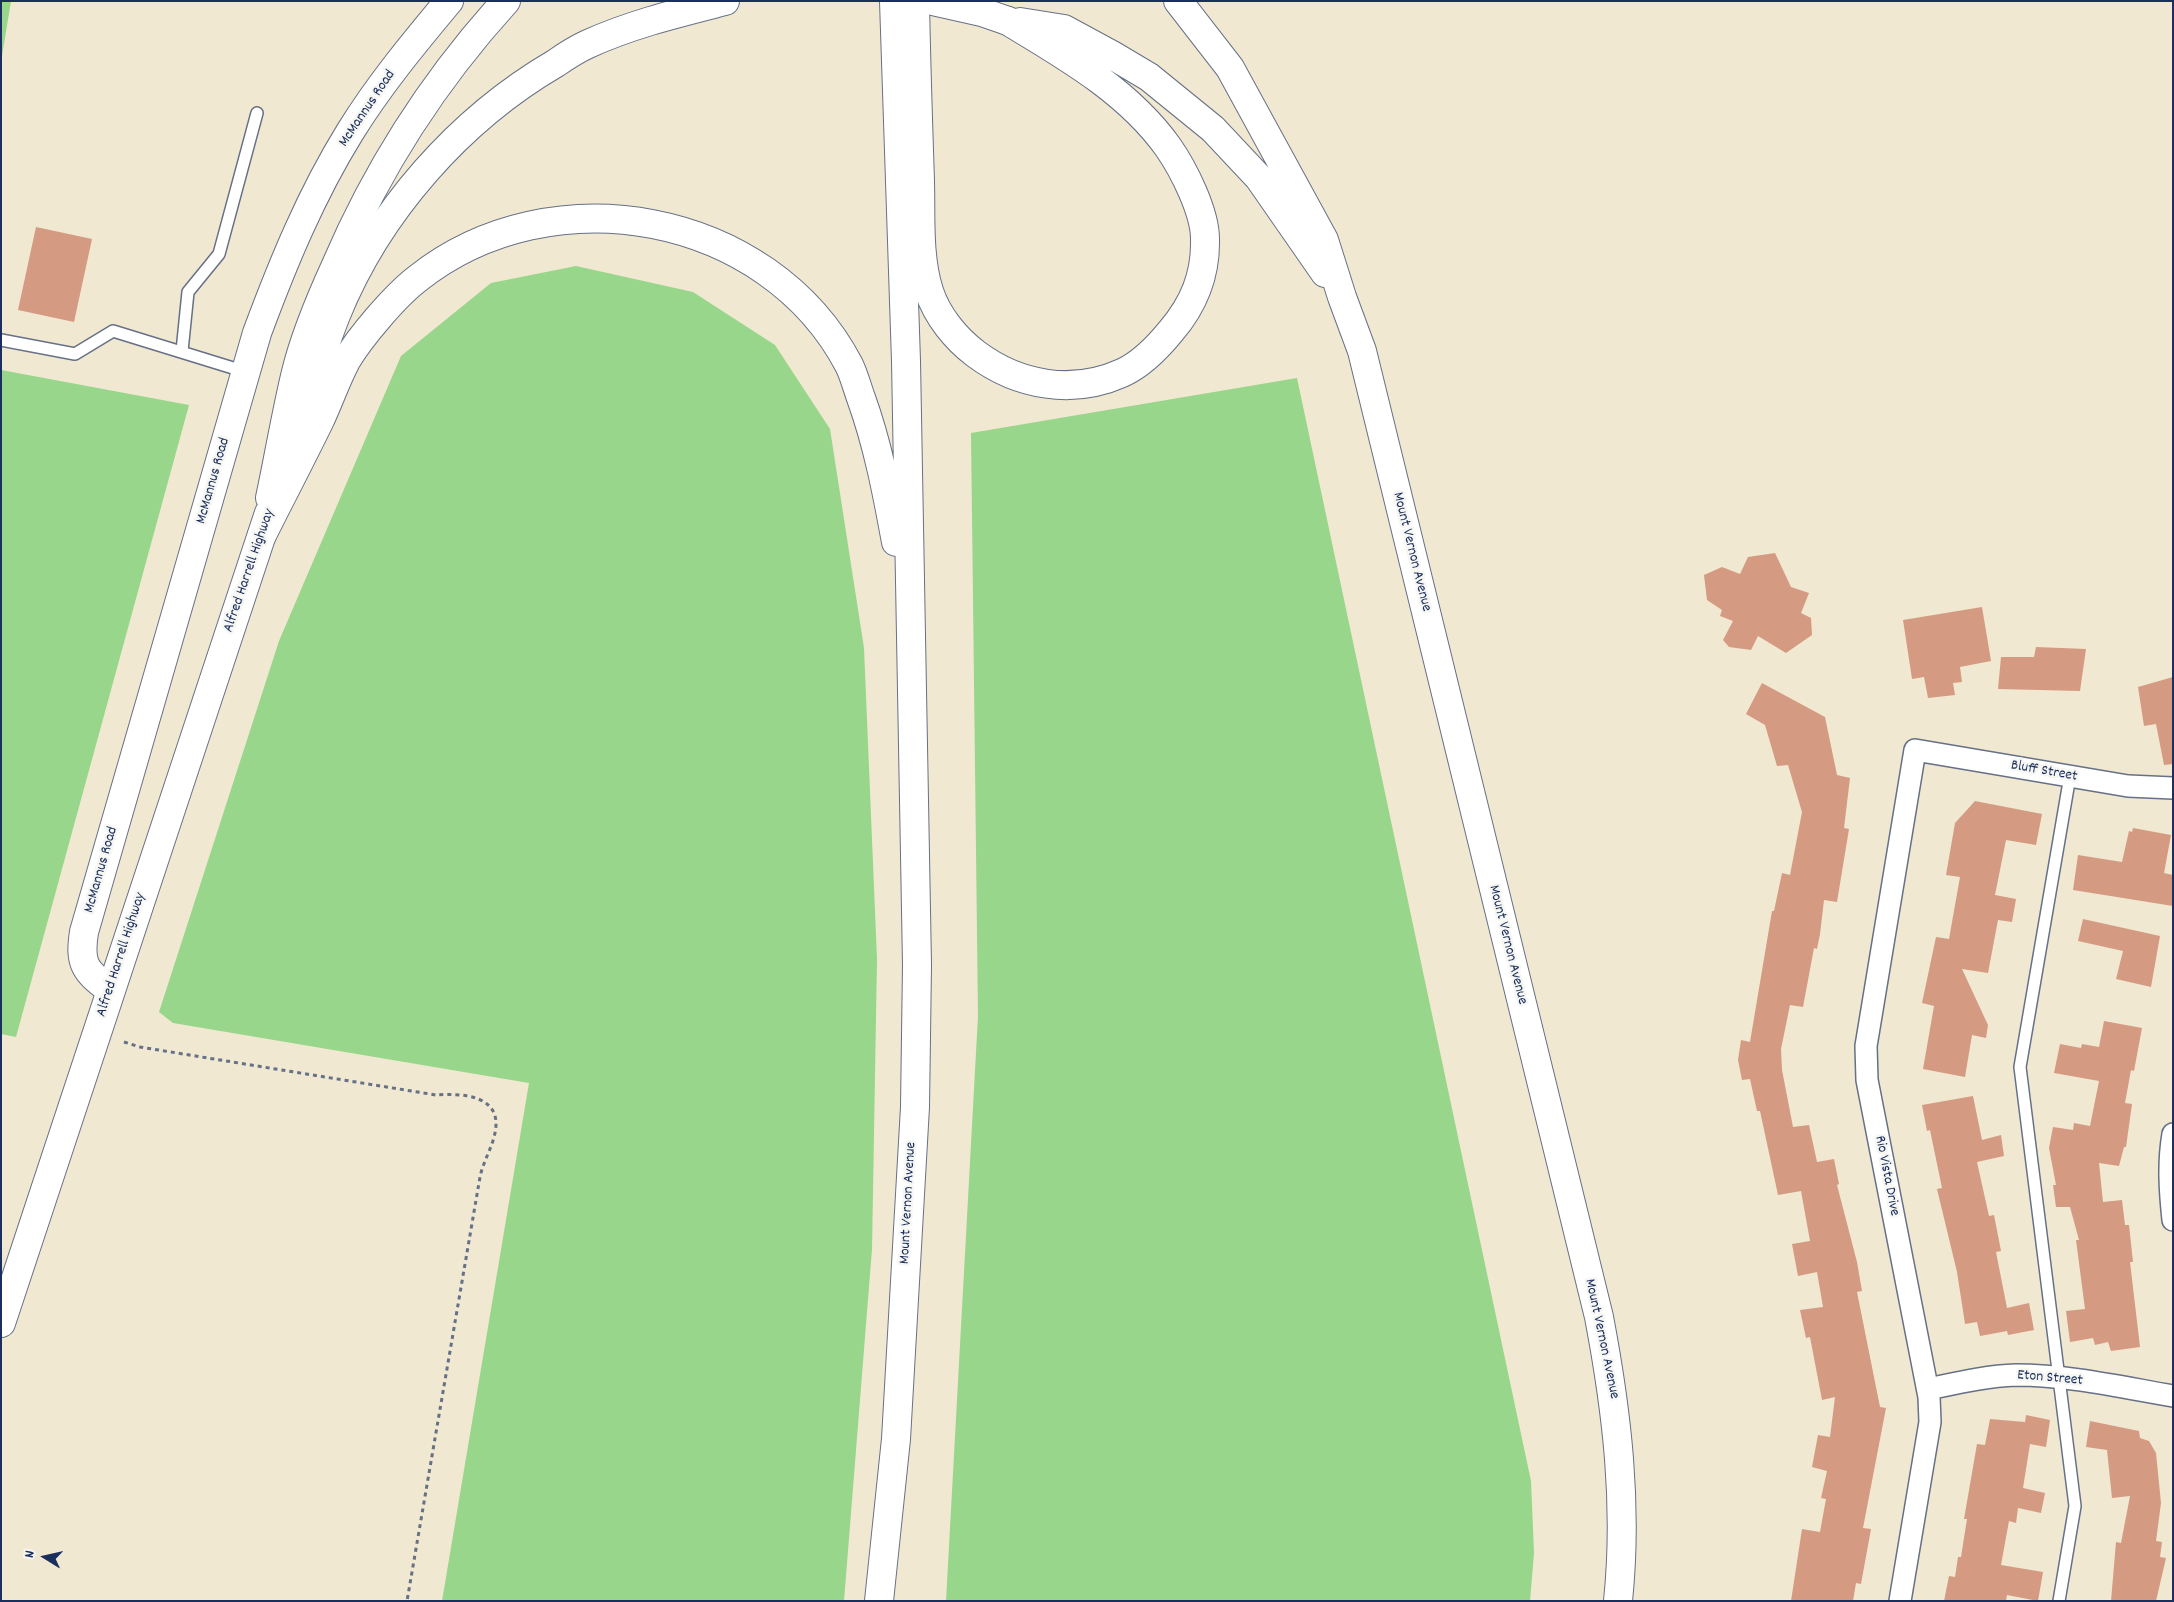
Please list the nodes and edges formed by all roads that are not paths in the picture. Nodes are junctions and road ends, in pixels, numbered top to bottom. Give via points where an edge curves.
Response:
1 (449, 1) edge
2 (506, 1) edge
3 (725, 1) edge
4 (894, 1) edge
5 (915, 1) edge
6 (933, 1) edge
7 (1178, 1) edge
8 (1008, 21) junction
9 (257, 112) dead end
10 (1342, 298) junction
11 (1, 340) edge
12 (182, 351) junction
13 (246, 372) junction
14 (262, 535) junction
15 (1915, 750) joint
16 (2070, 776) junction
17 (2173, 788) edge
18 (913, 805) junction
19 (110, 990) junction
20 (2173, 1134) edge
21 (2173, 1220) edge
22 (1, 1323) edge
23 (2057, 1377) junction
24 (1928, 1389) junction
25 (2173, 1396) edge
26 (879, 1601) edge
27 (1618, 1601) edge
28 (1900, 1601) edge
29 (2058, 1601) edge

1 - 13 main road, McMannus Road via 405,54 350,131 312,200 285,258
2 - 14 main road via 431,92 391,153 352,227 315,313 296,371
3 - 14 main road, Alfred Harrell Highway via 649,20 587,44 531,77 474,122 415,183 374,241 337,314
4 - 18 main road via 906,361
5 - 8 main road via 922,247 929,292 946,324 967,347 995,368 1032,383 1077,385 1123,373 1153,352 1187,312 1203,272 1206,237 1199,207 1168,147 1100,79
6 - 8 main road
7 - 10 main road via 1230,68 1290,176 1324,240
8 - 10 main road via 1064,30 1096,46 1149,77 1213,129 1260,178
9 - 12 lane via 219,254 188,292
10 - 27 main road, Mount Vernon Avenue via 1362,351 1599,1317 1612,1388 1623,1493
11 - 12 lane via 75,354 113,331
12 - 13 lane
13 - 19 main road, McMannus Road via 84,932 81,950 84,967
14 - 18 main road via 347,360 376,320 416,279 462,249 535,223 612,218 653,223 693,234 731,250 798,298 824,328 849,366 874,432 899,558
14 - 19 main road, Alfred Harrell Highway
15 - 16 street, Bluff Street
15 - 24 street, Rio Vista Drive via 1866,1046 1868,1080
16 - 17 street, Bluff Street via 2128,786
16 - 23 lane via 2020,1067
18 - 26 main road, Mount Vernon Avenue via 917,965 915,1107 896,1440
19 - 22 main road, Alfred Harrell Highway
20 - 21 street via 2169,1183
23 - 24 street, Eton Street via 2014,1375
23 - 25 street, Eton Street
23 - 29 lane via 2075,1506
24 - 28 street, Rio Vista Drive via 1930,1422

